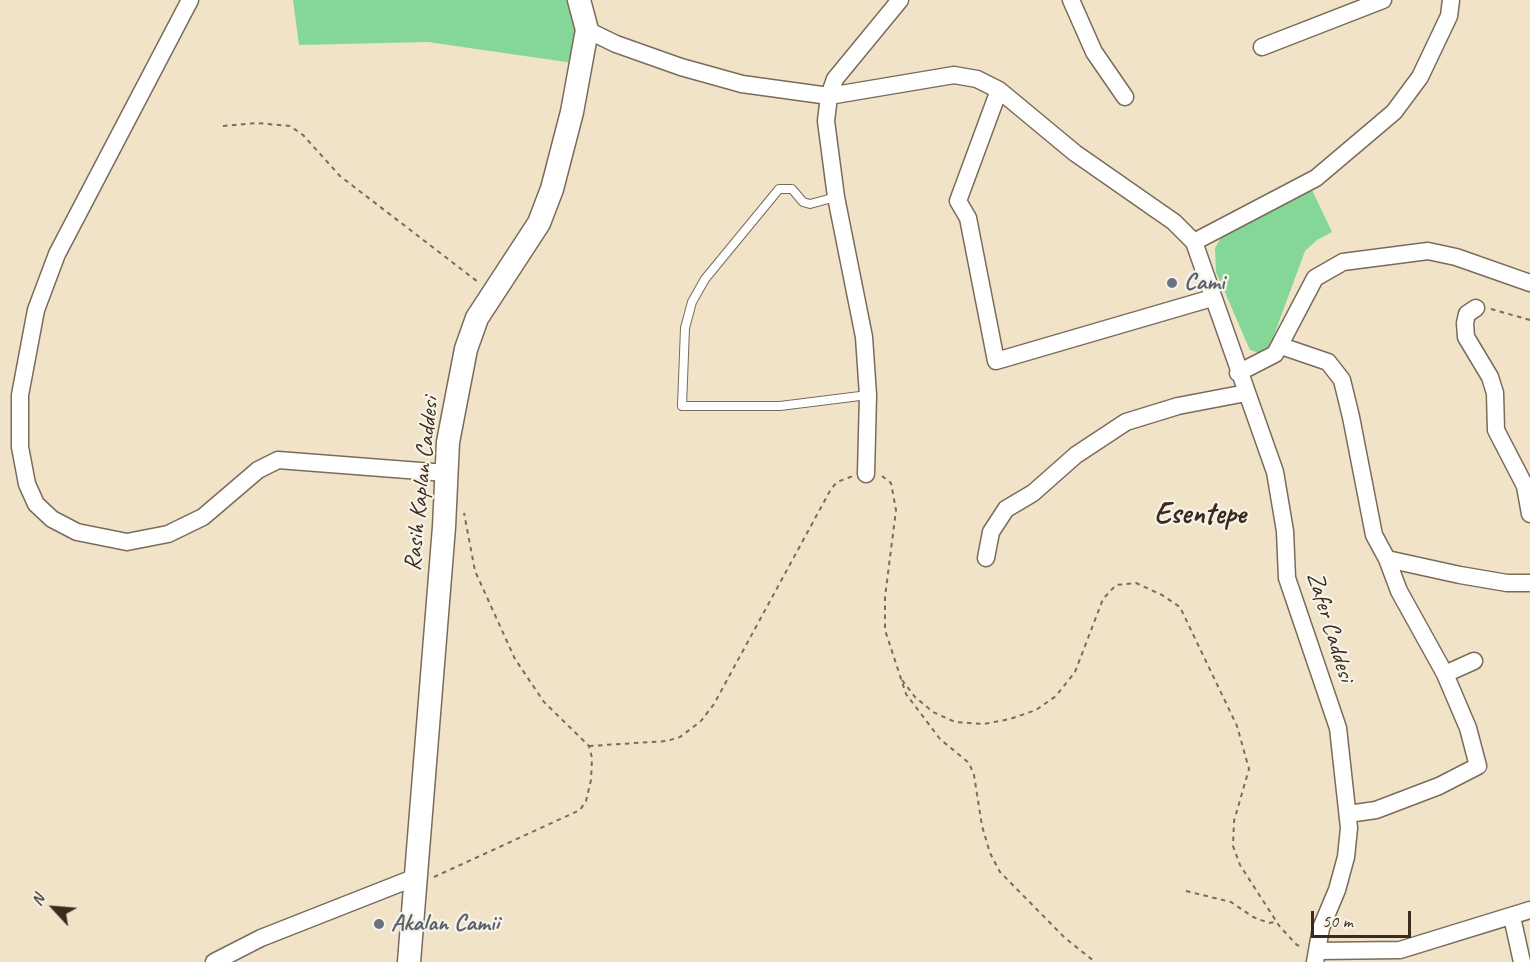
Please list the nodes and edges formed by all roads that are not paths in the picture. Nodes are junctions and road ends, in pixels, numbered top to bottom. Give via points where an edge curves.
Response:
1 (190, 0) edge
2 (900, 0) edge
3 (1071, 0) edge
4 (1383, 0) edge
5 (1451, 0) edge
6 (579, 2) edge
7 (586, 30) junction
8 (1262, 47) dead end
9 (999, 90) junction
10 (829, 96) junction
11 (1125, 97) dead end
12 (836, 197) junction
13 (1194, 242) junction
14 (1530, 283) edge
15 (1212, 298) junction
16 (1476, 308) road end
17 (1281, 346) junction
18 (1238, 373) junction
19 (1246, 393) junction
20 (868, 395) junction
21 (446, 473) junction
22 (866, 474) road end
23 (1530, 514) edge
24 (986, 558) dead end
25 (1387, 559) junction
26 (1530, 583) edge
27 (1474, 662) dead end
28 (1445, 674) junction
29 (1348, 814) junction
30 (415, 881) junction
31 (1530, 910) edge
32 (1512, 917) junction
33 (1316, 956) edge
34 (214, 962) edge
35 (409, 962) edge
36 (1522, 962) edge

1 - 21 street via 57,254 36,310 20,395 20,447 27,484 36,504 52,519 77,532 127,542 168,534 203,517 258,470 278,460
2 - 10 street via 836,79
3 - 11 street via 1094,52
4 - 8 street
5 - 13 street via 1449,16 1425,67 1394,112 1316,178
6 - 7 street, Rasih Kaplan Caddesi
7 - 10 street via 691,70 742,84
7 - 21 street, Rasih Kaplan Caddesi via 572,112 552,189 539,223 477,318 466,349
9 - 10 street via 977,79 954,75
9 - 13 street via 1075,153 1174,222
9 - 15 street via 958,201 968,218 996,361
10 - 12 street via 826,121
12 - 20 street via 864,337
12 - 20 lane via 810,204 792,189 779,189 705,279 692,302 685,328 682,406 763,407
13 - 15 street, Zafer Caddesi
14 - 17 street via 1428,251 1343,262 1315,278
15 - 18 street, Zafer Caddesi
16 - 23 street via 1467,314 1466,337 1490,377 1495,393 1496,430 1525,486
17 - 18 street via 1275,354
17 - 25 street via 1328,362 1342,380 1374,536
18 - 19 street, Zafer Caddesi
19 - 24 street via 1178,406 1126,423 1076,455 1033,492 1006,509 991,532
19 - 29 street, Zafer Caddesi via 1275,472 1285,531 1287,578 1338,728
20 - 22 street
21 - 30 street, Rasih Kaplan Caddesi
25 - 26 street via 1507,583
25 - 28 street via 1399,591
27 - 28 street
28 - 29 street via 1468,728 1478,765 1408,798 1376,810
29 - 33 street, Zafer Caddesi via 1346,857 1321,928
30 - 34 street via 272,933
30 - 35 street, Rasih Kaplan Caddesi
31 - 32 street
32 - 33 street via 1400,950
32 - 36 street

